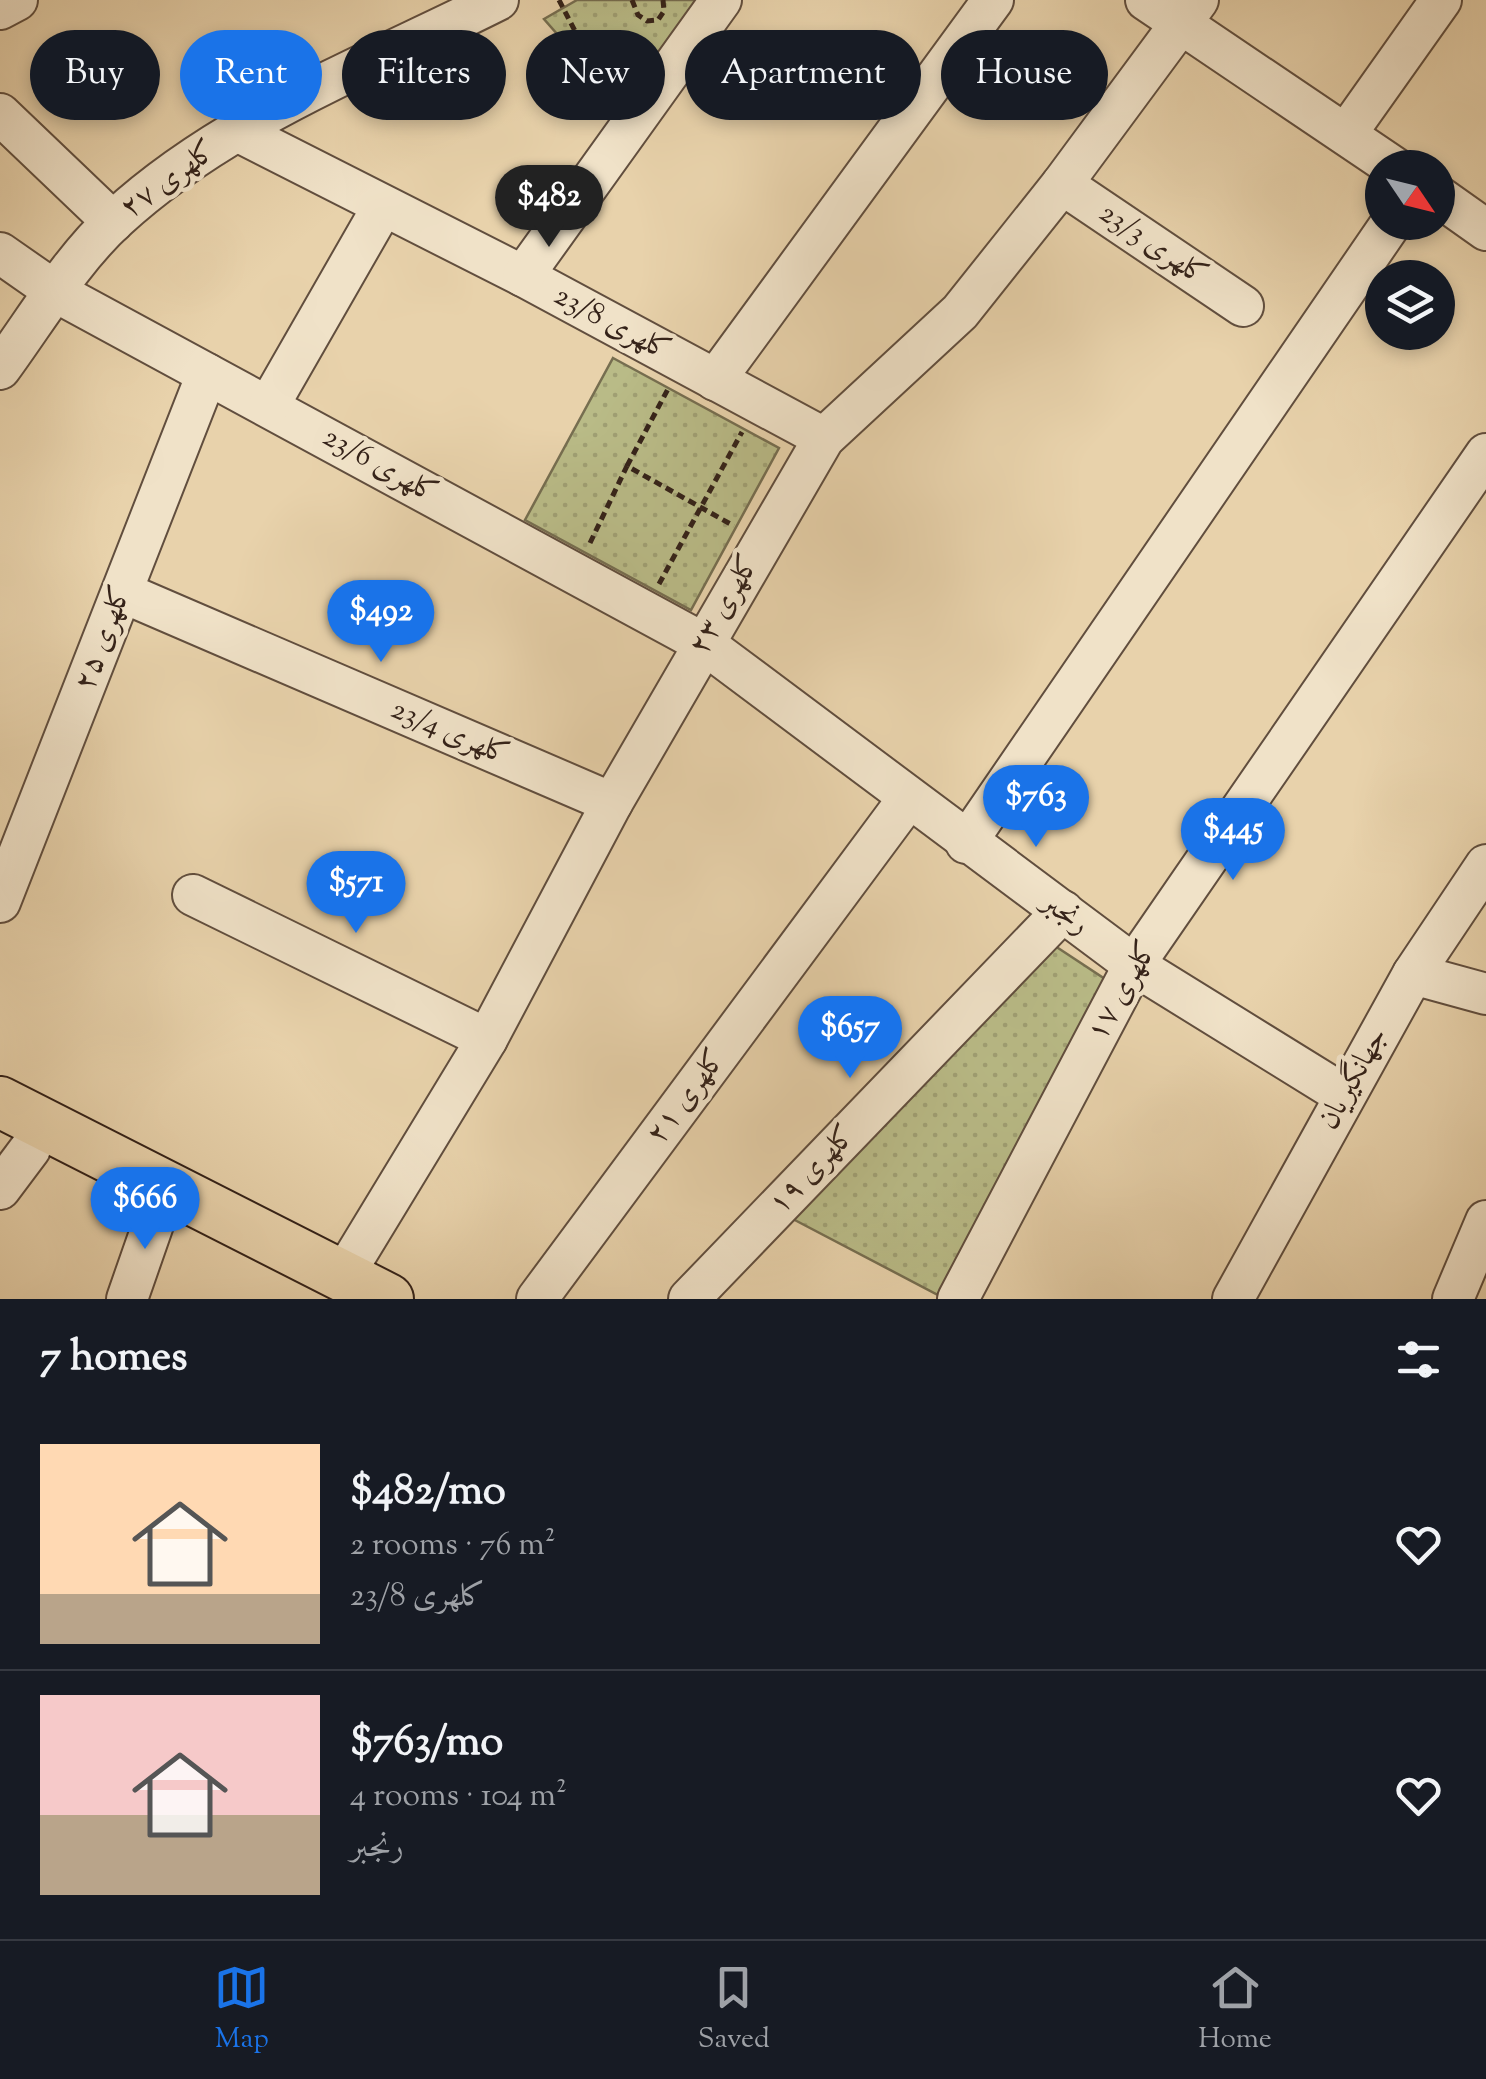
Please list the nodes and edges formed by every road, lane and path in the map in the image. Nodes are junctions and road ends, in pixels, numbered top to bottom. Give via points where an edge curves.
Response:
1 (16, 0) edge
2 (498, 0) edge
3 (559, 0) edge
4 (663, 0) edge
5 (721, 0) edge
6 (994, 0) edge
7 (1146, 0) edge
8 (1441, 0) edge
9 (636, 1) edge
10 (0, 9) edge
11 (1190, 11) edge
12 (0, 114) edge
13 (237, 131) junction
14 (628, 132) junction
15 (1346, 134) junction
16 (1369, 150) edge
17 (1062, 184) junction
18 (382, 208) junction
19 (1455, 208) edge
20 (112, 222) junction
21 (1486, 230) edge
22 (1380, 240) edge
23 (0, 252) edge
24 (523, 276) junction
25 (56, 292) junction
26 (1244, 306) dead end
27 (0, 370) edge
28 (699, 371) junction
29 (207, 374) junction
30 (759, 403) junction
31 (269, 406) junction
32 (824, 438) junction
33 (1486, 454) edge
34 (628, 466) junction
35 (698, 506) junction
36 (762, 542) junction
37 (575, 573) junction
38 (122, 592) junction
39 (645, 612) junction
40 (703, 643) junction
41 (908, 799) junction
42 (612, 803) junction
43 (966, 843) junction
44 (1486, 865) edge
45 (193, 895) dead end
46 (0, 902) edge
47 (1063, 911) junction
48 (1134, 965) junction
49 (1414, 974) junction
50 (1486, 994) edge
51 (487, 1039) junction
52 (1344, 1095) junction
53 (0, 1102) edge
54 (15, 1142) edge
55 (0, 1188) edge
56 (157, 1213) junction
57 (1486, 1220) edge
58 (334, 1287) edge
59 (127, 1299) edge
60 (388, 1299) edge
61 (537, 1299) edge
62 (688, 1299) edge
63 (958, 1299) edge
64 (1233, 1299) edge
65 (1453, 1299) edge

1 - 10 street
2 - 13 street, کلهری ۲۷
3 - 14 path
4 - 9 path via 658,20 647,21
5 - 14 street
6 - 28 street
7 - 11 street
8 - 15 street
11 - 15 street
11 - 17 street, کلهری ۲۳
12 - 20 street
13 - 18 street, کلهری 23/8
13 - 20 street, کلهری ۲۷
14 - 24 street
15 - 16 street
17 - 26 street, کلهری 23/3
17 - 32 street, کلهری ۲۳ via 960,312
18 - 24 street, کلهری 23/8
18 - 31 street
19 - 21 street
20 - 25 street, کلهری ۲۷
22 - 43 street
23 - 25 street, کلهری 23/6
24 - 28 street, کلهری 23/8
25 - 27 street, کلهری ۲۷
25 - 29 street, کلهری 23/6
28 - 30 street, کلهری 23/8
28 - 34 path
29 - 31 street, کلهری 23/6
29 - 38 street, کلهری ۲۵
30 - 32 street, کلهری 23/8
30 - 35 path
31 - 37 street, کلهری 23/6
32 - 36 street, کلهری ۲۳
33 - 48 street, کلهری ۱۷
34 - 35 path
34 - 37 path
35 - 36 path
35 - 39 path
36 - 40 street, کلهری ۲۳
37 - 39 street, کلهری 23/6
38 - 42 street, کلهری 23/4
38 - 46 street, کلهری ۲۵
39 - 40 street, کلهری 23/6
40 - 41 street, رنجبر
40 - 42 street, کلهری ۲۳
41 - 43 street, رنجبر
41 - 61 street, کلهری ۲۱
42 - 51 street, کلهری ۲۳
43 - 47 street, رنجبر
44 - 49 street, جهانگیریان
45 - 51 street
47 - 48 street, رنجبر
47 - 62 street, کلهری ۱۹
48 - 52 street, رنجبر
48 - 63 street, کلهری ۱۷
49 - 50 street
49 - 52 street, جهانگیریان
51 - 58 street, کلهری ۲۳
52 - 64 street, جهانگیریان
53 - 58 main road
54 - 55 street
54 - 56 main road
56 - 58 main road
56 - 59 street
57 - 65 street
58 - 60 main road

